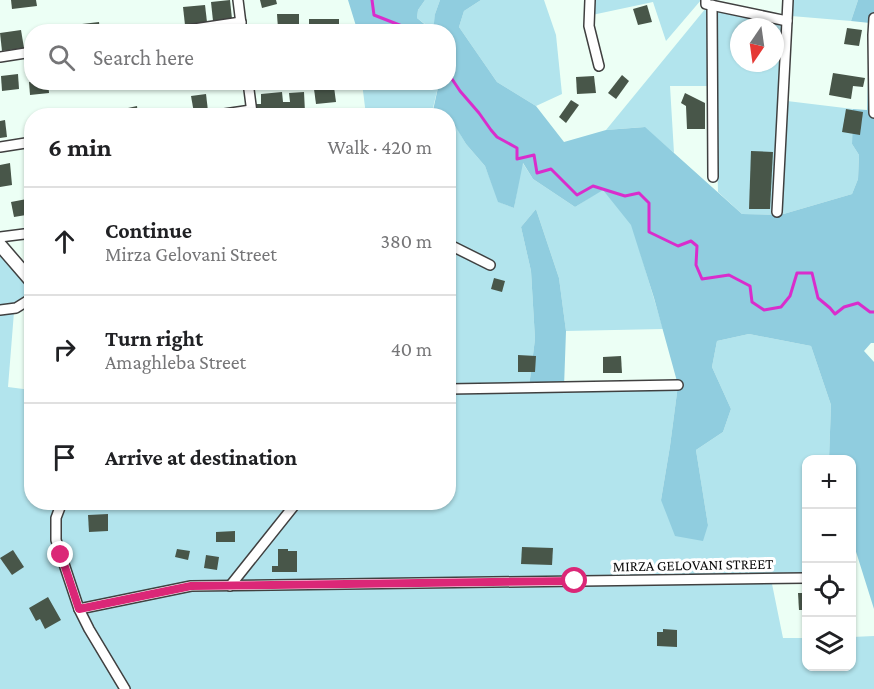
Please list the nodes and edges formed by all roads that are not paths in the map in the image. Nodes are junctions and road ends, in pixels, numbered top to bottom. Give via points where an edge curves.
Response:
1 (238, 0) edge
2 (590, 0) edge
3 (788, 0) edge
4 (709, 3) edge
5 (874, 18) edge
6 (787, 21) junction
7 (241, 24) edge
8 (24, 53) edge
9 (0, 57) edge
10 (598, 66) dead end
11 (249, 90) edge
12 (251, 108) edge
13 (874, 113) edge
14 (24, 143) edge
15 (0, 147) edge
16 (713, 177) dead end
17 (777, 212) dead end
18 (24, 234) edge
19 (0, 237) edge
20 (0, 245) edge
21 (456, 248) edge
22 (490, 265) dead end
23 (24, 273) edge
24 (24, 303) edge
25 (0, 310) edge
26 (678, 385) dead end
27 (456, 389) edge
28 (59, 510) edge
29 (291, 510) edge
30 (802, 578) edge
31 (230, 586) junction
32 (79, 609) junction
33 (124, 689) edge

1 - 7 street
2 - 10 street via 589,26
3 - 6 street
4 - 6 street
4 - 16 street
5 - 13 street
6 - 17 street
8 - 9 street
11 - 12 street
14 - 15 street
18 - 19 street
20 - 23 street
21 - 22 street
24 - 25 street
26 - 27 street
28 - 32 street via 56,540
29 - 31 street
30 - 31 street, MIRZA GELOVANI STREET
31 - 32 street, MIRZA GELOVANI STREET via 191,586
32 - 33 street

